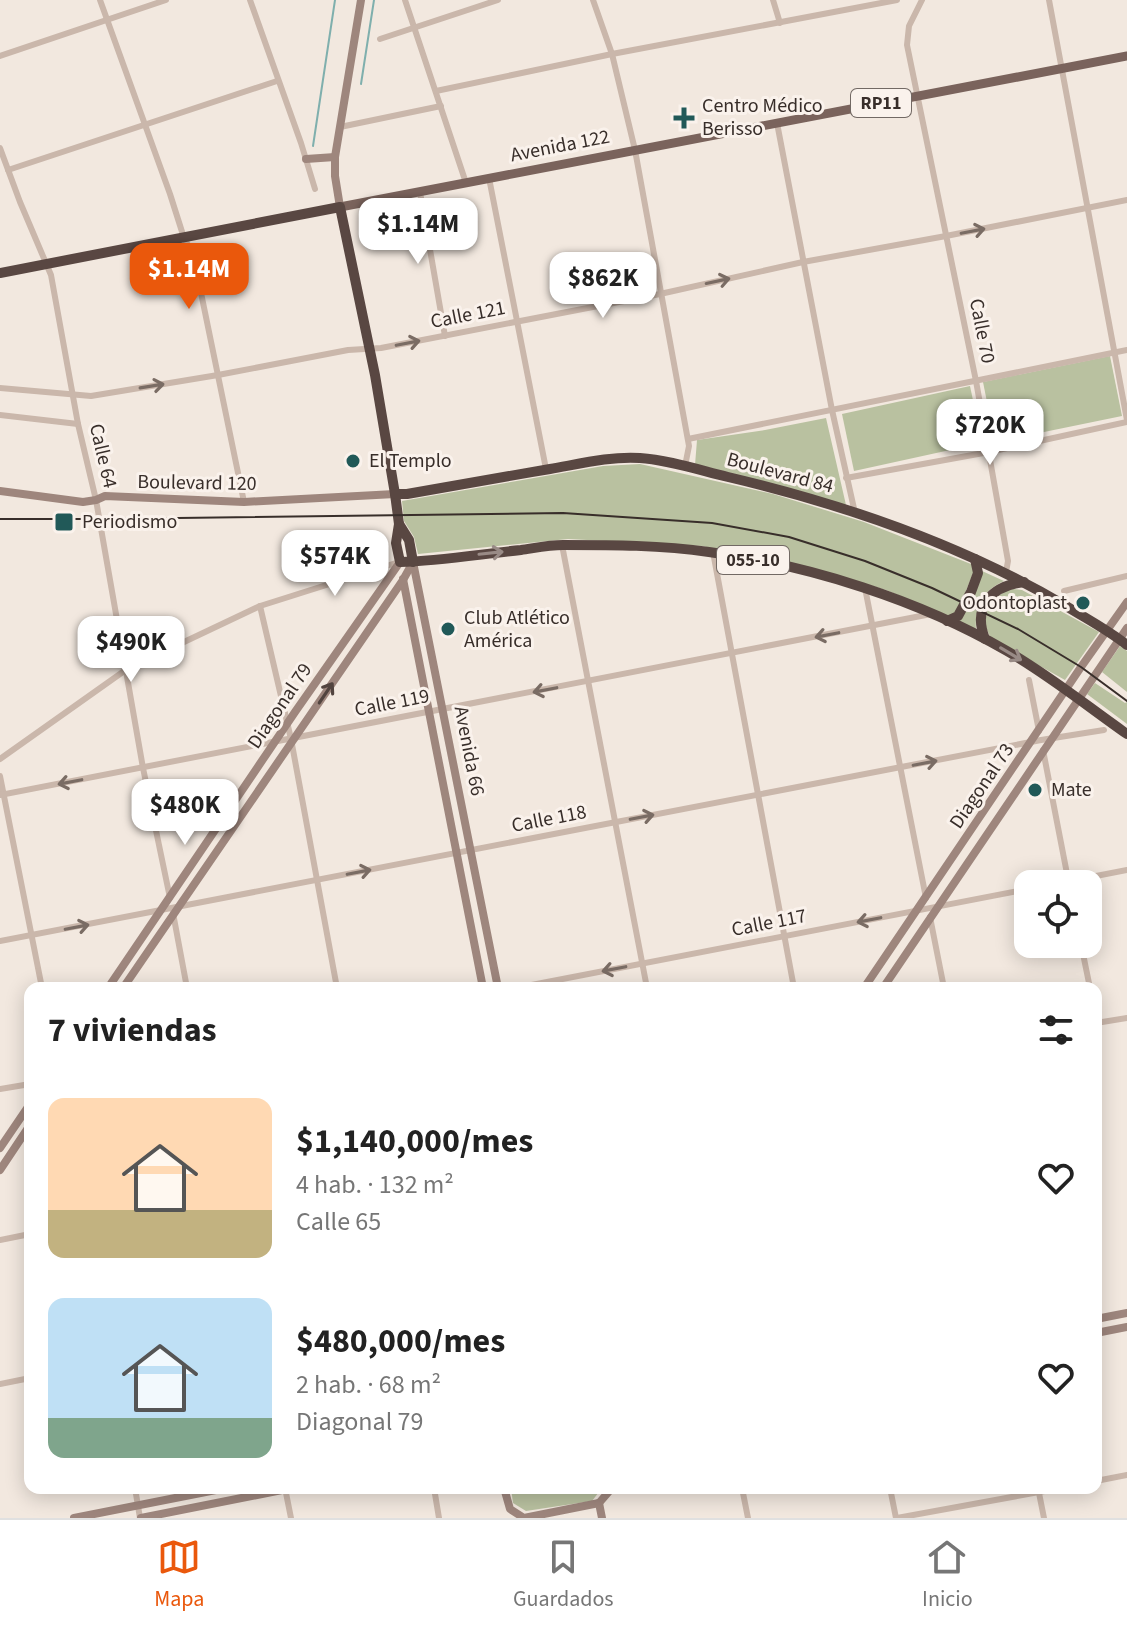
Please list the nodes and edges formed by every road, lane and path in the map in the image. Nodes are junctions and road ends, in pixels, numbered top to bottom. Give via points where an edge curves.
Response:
1 (100, 0) edge
2 (166, 0) edge
3 (250, 0) edge
4 (361, 0) edge
5 (405, 0) edge
6 (498, 0) edge
7 (593, 0) edge
8 (773, 0) edge
9 (897, 0) edge
10 (922, 0) edge
11 (1049, 0) edge
12 (107, 20) junction
13 (780, 23) junction
14 (414, 28) junction
15 (380, 39) dead end
16 (612, 54) junction
17 (0, 56) edge
18 (1127, 56) edge
19 (1061, 68) junction
20 (277, 81) junction
21 (436, 91) junction
22 (917, 96) junction
23 (441, 106) junction
24 (777, 123) junction
25 (146, 125) junction
26 (340, 127) junction
27 (0, 148) edge
28 (635, 150) junction
29 (335, 157) junction
30 (306, 159) junction
31 (8, 170) junction
32 (489, 178) junction
33 (466, 183) junction
34 (315, 189) dead end
35 (420, 192) junction
36 (1127, 200) edge
37 (340, 207) junction
38 (1088, 208) junction
39 (946, 236) junction
40 (184, 238) junction
41 (803, 262) junction
42 (46, 263) junction
43 (0, 273) edge
44 (660, 294) junction
45 (517, 321) junction
46 (445, 336) junction
47 (370, 349) junction
48 (1127, 350) edge
49 (1115, 353) junction
50 (218, 375) junction
51 (976, 381) junction
52 (0, 388) edge
53 (74, 396) junction
54 (832, 410) junction
55 (0, 415) edge
56 (1127, 421) edge
57 (78, 424) junction
58 (688, 439) junction
59 (989, 452) junction
60 (685, 466) junction
61 (546, 469) junction
62 (846, 478) junction
63 (0, 491) edge
64 (395, 494) junction
65 (96, 500) junction
66 (244, 502) junction
67 (855, 513) junction
68 (399, 524) junction
69 (562, 545) junction
70 (713, 552) junction
71 (975, 559) junction
72 (400, 562) junction
73 (413, 562) junction
74 (1006, 572) junction
75 (1127, 576) edge
76 (403, 580) junction
77 (1024, 582) junction
78 (865, 588) junction
79 (1064, 591) dead end
80 (1127, 602) edge
81 (260, 606) junction
82 (931, 614) junction
83 (947, 621) junction
84 (872, 626) junction
85 (1127, 628) edge
86 (1107, 631) junction
87 (985, 639) junction
88 (1123, 642) edge
89 (731, 653) junction
90 (127, 669) junction
91 (1029, 680) dead end
92 (588, 681) junction
93 (1066, 689) junction
94 (1080, 698) junction
95 (442, 710) junction
96 (428, 712) junction
97 (287, 723) junction
98 (1104, 730) dead end
99 (1127, 734) edge
100 (1037, 738) junction
101 (1053, 738) junction
102 (293, 740) junction
103 (274, 742) junction
104 (1043, 752) junction
105 (0, 759) edge
106 (143, 768) junction
107 (900, 768) junction
108 (0, 776) edge
109 (2, 795) edge
110 (758, 795) junction
111 (615, 823) junction
112 (470, 851) junction
113 (455, 853) junction
114 (1066, 870) edge
115 (1127, 870) edge
116 (1102, 876) edge
117 (318, 880) junction
118 (1014, 892) edge
119 (926, 896) junction
120 (170, 897) junction
121 (175, 910) junction
122 (160, 911) junction
123 (916, 911) junction
124 (932, 911) junction
125 (30, 936) junction
126 (784, 936) junction
127 (0, 941) edge
128 (1084, 958) edge
129 (642, 964) junction
130 (41, 982) edge
131 (112, 982) edge
132 (127, 982) edge
133 (186, 982) edge
134 (336, 982) edge
135 (482, 982) edge
136 (497, 982) edge
137 (548, 982) edge
138 (646, 982) edge
139 (793, 982) edge
140 (868, 982) edge
141 (887, 982) edge
142 (943, 982) edge
143 (1089, 982) edge
144 (1127, 1018) edge
145 (1102, 1021) edge
146 (24, 1085) edge
147 (0, 1089) edge
148 (24, 1113) edge
149 (24, 1134) edge
150 (0, 1148) edge
151 (0, 1170) edge
152 (24, 1235) edge
153 (0, 1240) edge
154 (1127, 1313) edge
155 (1102, 1318) edge
156 (1127, 1327) edge
157 (1102, 1332) edge
158 (24, 1379) edge
159 (0, 1384) edge
160 (1127, 1475) edge
161 (1102, 1480) edge
162 (136, 1494) edge
163 (195, 1494) edge
164 (259, 1494) edge
165 (289, 1494) edge
166 (435, 1494) edge
167 (607, 1494) edge
168 (743, 1494) edge
169 (891, 1494) edge
170 (1019, 1494) edge
171 (1040, 1494) edge
172 (599, 1503) junction
173 (138, 1505) junction
174 (580, 1508) junction
175 (508, 1513) edge
176 (74, 1518) edge
177 (141, 1518) edge
178 (291, 1518) edge
179 (439, 1518) edge
180 (524, 1518) edge
181 (582, 1518) edge
182 (602, 1518) edge
183 (748, 1518) edge
184 (897, 1518) edge
185 (1044, 1518) edge

1 - 12 street
2 - 12 street
3 - 20 street
4 - 26 main road
5 - 14 street
6 - 14 street
7 - 16 street
8 - 13 street
9 - 13 street
10 - 22 street, Calle 70 via 907,34
11 - 19 street
12 - 17 street
12 - 25 street
13 - 16 street
14 - 15 street
14 - 21 street
16 - 21 street
16 - 28 street
18 - 19 main road, Avenida 122 / RP11
19 - 22 main road, Avenida 122 / RP11
19 - 38 street
20 - 25 street
20 - 30 street
21 - 23 street
22 - 24 main road, Avenida 122 / RP11
22 - 39 street, Calle 70
23 - 26 street
23 - 33 street
24 - 28 main road, Avenida 122 / RP11
24 - 41 street
25 - 31 street
25 - 40 street
26 - 29 main road
27 - 31 street, Calle 64
28 - 32 main road, Avenida 122 / RP11
28 - 44 street
29 - 30 main road
29 - 37 main road
30 - 34 street
31 - 42 street, Calle 64
32 - 33 main road, Avenida 122 / RP11
32 - 45 street
33 - 35 main road, Avenida 122 / RP11
35 - 37 main road, Avenida 122 / RP11
35 - 46 street
36 - 38 street, Calle 121
37 - 40 highway, Avenida 122 / RP11
37 - 47 highway, Avenida 66
39 -> 38 street, Calle 121
38 - 49 street
39 - 41 street, Calle 121
39 - 51 street, Calle 70
40 - 42 highway, Avenida 122 / RP11
40 - 50 street via 193,254
44 -> 41 street, Calle 121
41 - 54 street
42 - 43 highway, Avenida 122 / RP11
42 - 53 street, Calle 64
44 - 45 street, Calle 121
44 - 58 street
45 - 46 street, Calle 121
45 - 61 street
47 -> 46 street, Calle 121
47 - 50 street, Calle 121
47 - 64 highway, Avenida 66
48 - 49 street
49 - 51 street
49 - 56 street
53 -> 50 street, Calle 121
50 - 66 street
51 - 54 street
51 - 59 street, Calle 70
52 - 53 street, Calle 121
53 - 57 street, Calle 64
54 - 58 street
54 - 62 street
55 - 57 street
56 - 59 street
57 - 65 street, Calle 64
58 - 60 street
59 - 62 street
59 - 74 street, Calle 70
60 - 61 highway, Boulevard 84 via 621,458
60 - 67 highway, Boulevard 84
61 - 64 highway, Boulevard 84
62 - 67 street
63 - 65 main road, Boulevard 120
64 - 66 main road, Boulevard 120
64 - 68 highway, Avenida 66
65 - 66 main road, Boulevard 120 via 105,496
65 - 90 street, Calle 64
67 - 71 highway, Boulevard 84
68 - 72 highway, Avenida 66
68 - 73 highway, Avenida 66
69 - 70 highway, 055-10
73 -> 69 highway, 055-10
69 - 92 street
70 - 78 highway, 055-10
70 - 89 street
71 - 74 highway, Boulevard 84
71 - 83 highway via 978,573 971,592 958,616
72 - 73 highway
72 - 76 main road, Avenida 66
72 - 81 street
72 - 97 main road, Diagonal 79
73 - 76 main road, Diagonal 79
73 - 95 main road, Avenida 66
74 - 77 highway, Boulevard 84
75 - 79 street
76 - 96 main road, Avenida 66
102 -> 76 main road, Diagonal 79
77 - 86 highway, Boulevard 84
77 - 87 highway via 1001,587 987,601 981,622
78 - 82 highway, 055-10
78 - 84 street
80 - 86 main road, Diagonal 73
81 - 90 street
81 - 97 street
82 - 83 highway, 055-10
82 - 84 street, Calle 119
83 - 87 highway, 055-10
84 -> 89 street, Calle 119
84 - 107 street
85 - 88 main road, Diagonal 73
86 - 88 highway, Boulevard 84
86 - 93 main road, Diagonal 73
87 -> 93 highway, 055-10
88 - 94 main road, Diagonal 73
89 - 92 street, Calle 119
89 - 110 street
90 - 105 street
90 - 106 street, Calle 64
91 - 100 street
92 -> 95 street, Calle 119
92 - 111 street
93 - 94 highway, 055-10
93 - 100 main road, Diagonal 73
94 - 99 highway, 055-10
94 - 101 main road, Diagonal 73
95 - 96 street, Calle 119
95 - 112 main road, Avenida 66
96 - 102 street, Calle 119
96 - 113 main road, Avenida 66
97 - 102 street
97 - 103 main road, Diagonal 79
98 - 101 street, Calle 118
100 - 101 street, Calle 118
100 - 104 street
107 -> 100 street, Calle 118
100 - 119 main road, Diagonal 73
101 - 104 main road, Diagonal 73
102 - 103 street, Calle 119
102 - 117 street
102 - 121 main road, Diagonal 79
103 - 106 street, Calle 119
103 - 120 main road, Diagonal 79
104 - 114 street
104 - 124 main road, Diagonal 73
106 -> 109 street, Calle 119
106 - 120 street, Calle 64
107 - 110 street, Calle 118
107 - 119 street
108 - 109 street
109 - 125 street
111 -> 110 street, Calle 118
110 - 126 street
111 - 112 street, Calle 118
111 - 129 street
112 - 113 street, Calle 118
112 - 136 main road, Avenida 66
117 -> 113 street, Calle 118
113 - 135 main road, Avenida 66
115 - 116 street
117 - 121 street, Calle 118
117 - 134 street
118 - 124 street, Calle 117
119 - 123 main road, Diagonal 73
119 - 124 street
120 - 121 street, Calle 64
120 - 122 main road, Diagonal 79
121 - 122 street, Calle 118
121 - 132 main road, Diagonal 79
121 - 133 street, Calle 64
125 -> 122 street, Calle 118
122 - 131 main road, Diagonal 79
123 - 124 street, Calle 117
123 -> 126 street, Calle 117
123 - 140 main road, Diagonal 73
124 - 141 main road, Diagonal 73
124 - 142 street
125 - 127 street, Calle 118
125 - 130 street
126 - 129 street, Calle 117
126 - 139 street
128 - 143 street
129 -> 137 street, Calle 117
129 - 138 street
144 - 145 street
146 - 147 street
148 - 150 main road
149 - 151 main road
152 - 153 street
154 - 155 main road
156 - 157 main road
158 - 159 street
160 - 161 street
162 - 173 street
163 - 173 main road
164 - 177 main road
165 - 178 street
166 - 179 street
167 - 172 main road
168 - 183 street
169 - 184 street
170 - 184 street
171 - 185 street
172 - 174 main road
172 - 182 main road
173 - 176 main road
173 - 177 street
174 - 180 main road
174 - 181 main road
175 - 180 main road

